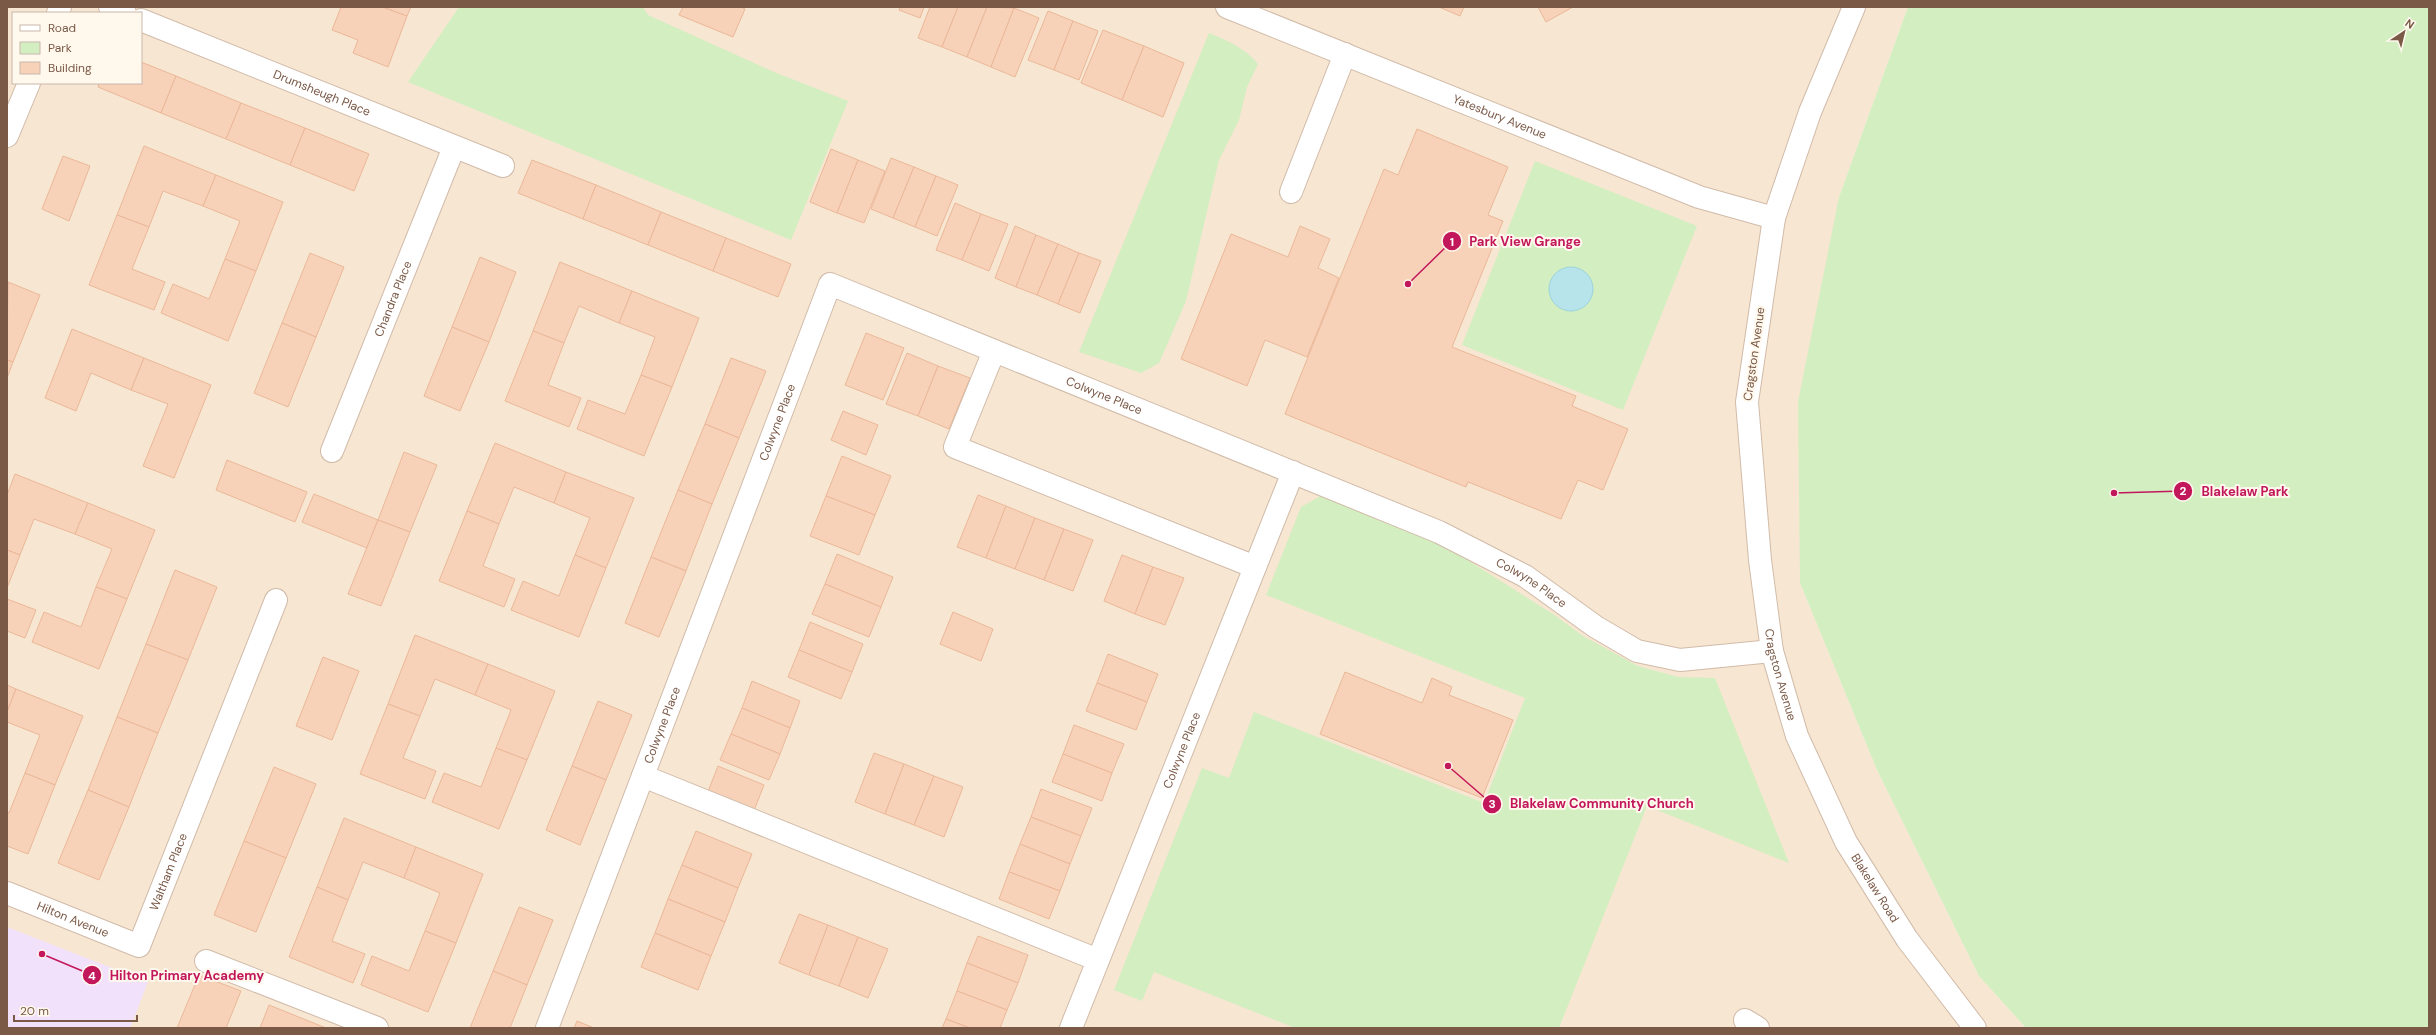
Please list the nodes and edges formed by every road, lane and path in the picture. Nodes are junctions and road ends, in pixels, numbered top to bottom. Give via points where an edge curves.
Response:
1 (110, 7) edge
2 (1227, 7) edge
3 (1854, 7) edge
4 (122, 12) edge
5 (142, 20) edge
6 (1344, 54) junction
7 (29, 84) edge
8 (7, 136) edge
9 (454, 147) junction
10 (503, 166) dead end
11 (1291, 192) dead end
12 (1774, 218) junction
13 (994, 351) junction
14 (332, 451) dead end
15 (1293, 472) junction
16 (1255, 567) junction
17 (276, 600) dead end
18 (1772, 651) junction
19 (1797, 736) joint
20 (643, 776) junction
21 (7, 893) edge
22 (139, 946) joint
23 (1098, 960) junction
24 (206, 961) dead end
25 (1968, 1026) edge
26 (377, 1028) edge
27 (546, 1028) edge
28 (1071, 1028) edge

1 - 4 street
2 - 6 street, Yatesbury Avenue
3 - 12 street, Cragston Avenue via 1810,112
5 - 9 street, Drumsheugh Place
6 - 11 street
6 - 12 street, Yatesbury Avenue via 1699,197
7 - 8 street
9 - 10 street, Drumsheugh Place
9 - 14 street, Chandra Place
12 - 18 street, Cragston Avenue via 1747,402 1760,560
13 - 15 street, Colwyne Place
13 - 16 street via 955,447
13 - 20 street, Colwyne Place via 830,284
15 - 16 street, Colwyne Place
15 - 18 street, Colwyne Place via 1439,532 1525,576 1596,627 1637,651 1680,660
16 - 23 street, Colwyne Place
17 - 22 street, Waltham Place
18 - 19 street, Cragston Avenue
19 - 25 street, Blakelaw Road via 1846,842 1907,939
20 - 23 street
20 - 27 street, Colwyne Place
21 - 22 street, Hilton Avenue
23 - 28 street, Colwyne Place
24 - 26 street

